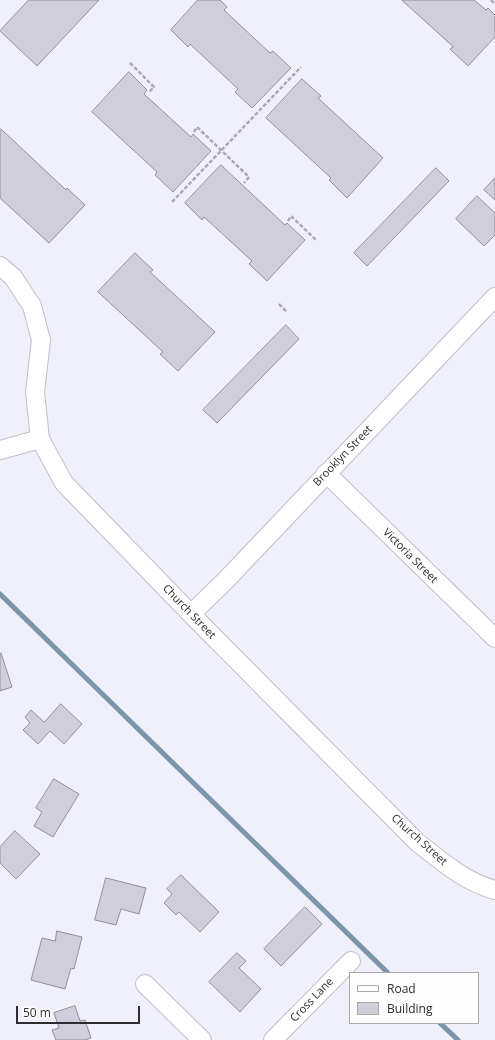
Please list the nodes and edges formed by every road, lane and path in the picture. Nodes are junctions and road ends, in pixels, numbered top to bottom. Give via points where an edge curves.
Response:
1 (490, 0) edge
2 (495, 4) edge
3 (130, 63) dead end
4 (301, 67) dead end
5 (149, 92) dead end
6 (194, 132) dead end
7 (222, 150) junction
8 (244, 183) dead end
9 (172, 202) dead end
10 (288, 221) dead end
11 (317, 241) dead end
12 (0, 266) edge
13 (495, 297) edge
14 (279, 304) dead end
15 (287, 312) dead end
16 (40, 439) junction
17 (0, 450) edge
18 (326, 473) junction
19 (191, 614) junction
20 (495, 638) edge
21 (495, 890) edge
22 (351, 961) dead end
23 (145, 984) dead end
24 (202, 1040) edge
25 (273, 1040) edge

1 - 2 path
3 - 5 path via 154,87
4 - 7 path
6 - 7 path via 197,127
7 - 8 path via 249,178
7 - 9 path
10 - 11 path via 291,216
12 - 16 street, Church Street via 13,277 32,306 41,340 35,392
13 - 18 street, Brooklyn Street
14 - 15 path
16 - 17 street
16 - 19 street, Church Street via 64,483
18 - 19 street, Brooklyn Street
18 - 20 street, Victoria Street
19 - 21 street, Church Street via 417,842 448,867 482,886
22 - 25 street, Cross Lane
23 - 24 street

